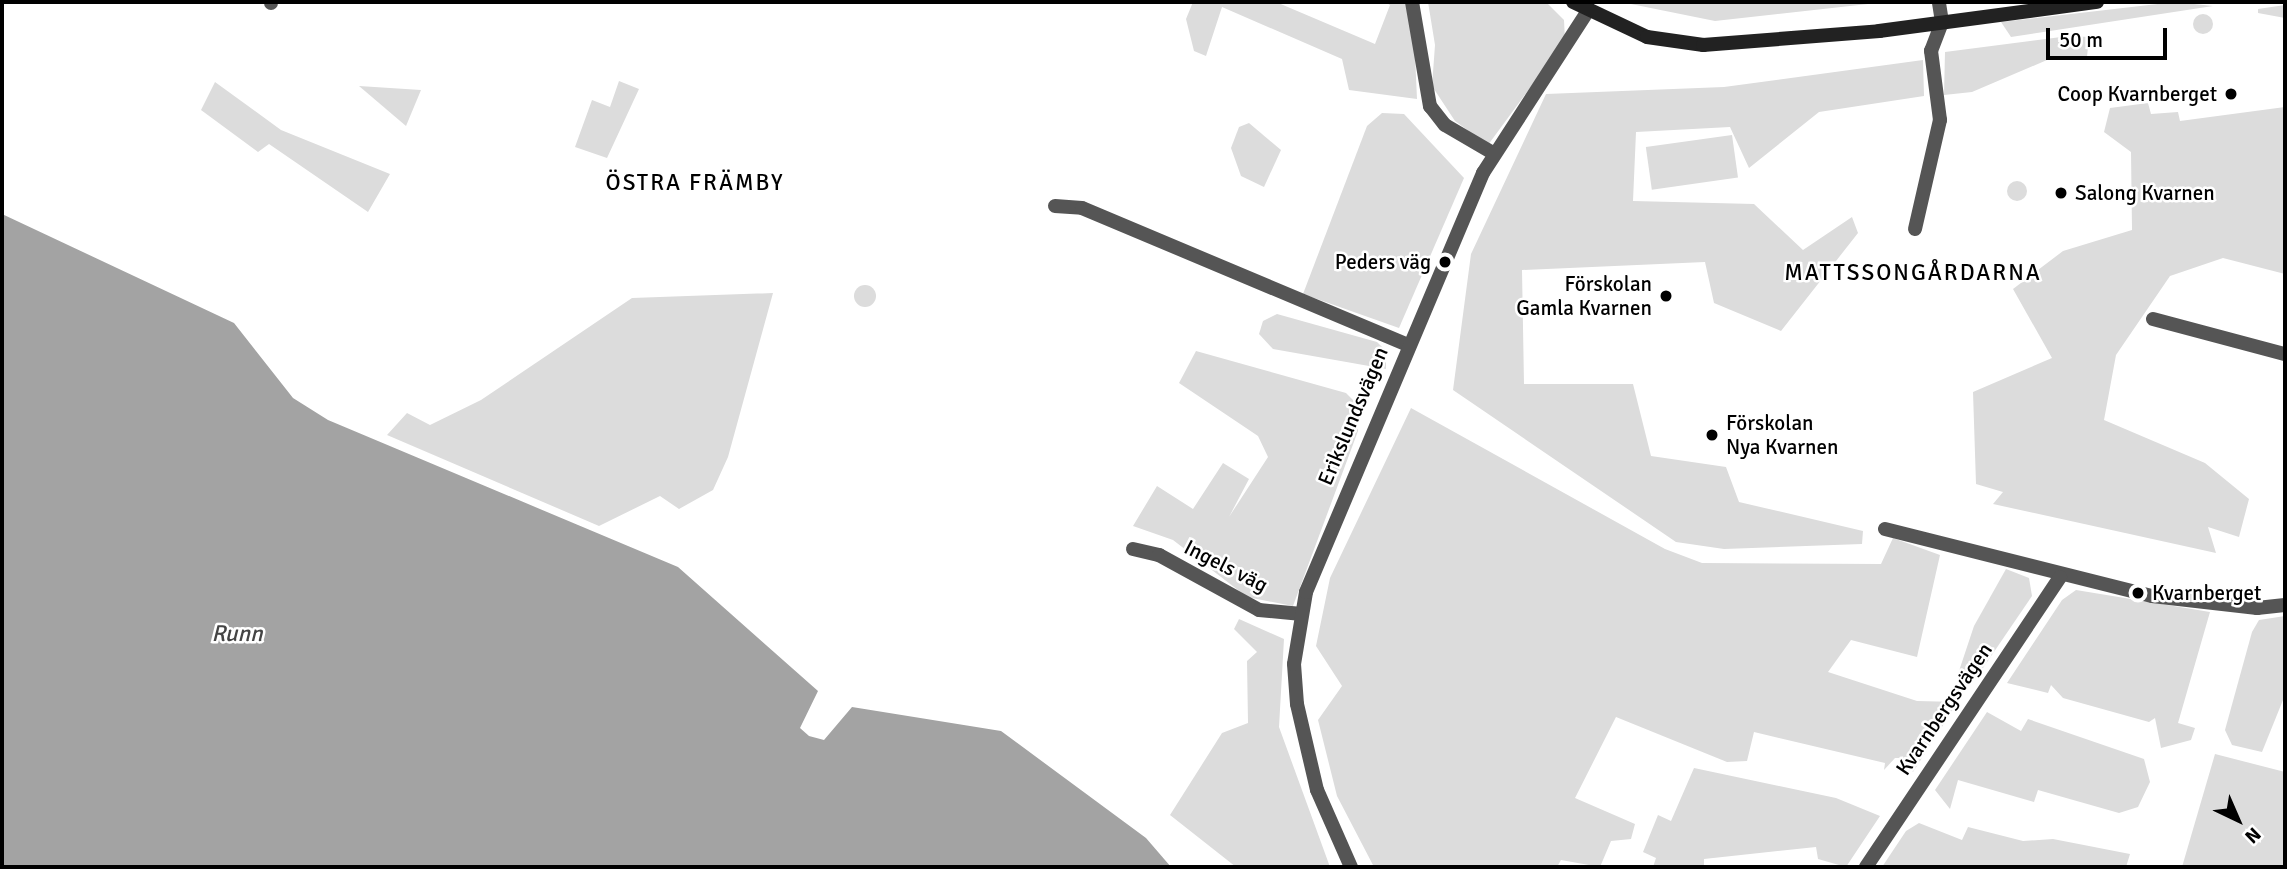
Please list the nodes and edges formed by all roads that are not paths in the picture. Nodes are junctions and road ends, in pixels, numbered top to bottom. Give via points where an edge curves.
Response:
1 (1412, 2) edge
2 (1573, 2) edge
3 (1939, 2) edge
4 (2097, 2) edge
5 (1588, 11) junction
6 (1942, 22) junction
7 (1493, 153) junction
8 (1055, 206) dead end
9 (1915, 229) dead end
10 (2153, 319) dead end
11 (1406, 344) junction
12 (2285, 354) edge
13 (1885, 529) dead end
14 (1133, 549) dead end
15 (2060, 577) junction
16 (2285, 605) edge
17 (1301, 614) junction
18 (1351, 867) edge
19 (1866, 867) edge

1 - 7 street via 1430,106 1445,125
2 - 5 street
3 - 6 street
4 - 6 street
5 - 6 street via 1647,37 1703,45
5 - 7 street, Erikslundsvägen
6 - 9 street via 1931,51 1941,120
7 - 11 street, Erikslundsvägen
8 - 11 street via 1082,208
10 - 12 street
11 - 17 street, Erikslundsvägen via 1314,564
13 - 15 street
14 - 17 street, Ingels väg via 1159,555 1259,610
15 - 16 street via 2189,602
15 - 19 street, Kvarnbergsvägen
17 - 18 street, Erikslundsvägen via 1297,704 1317,790

